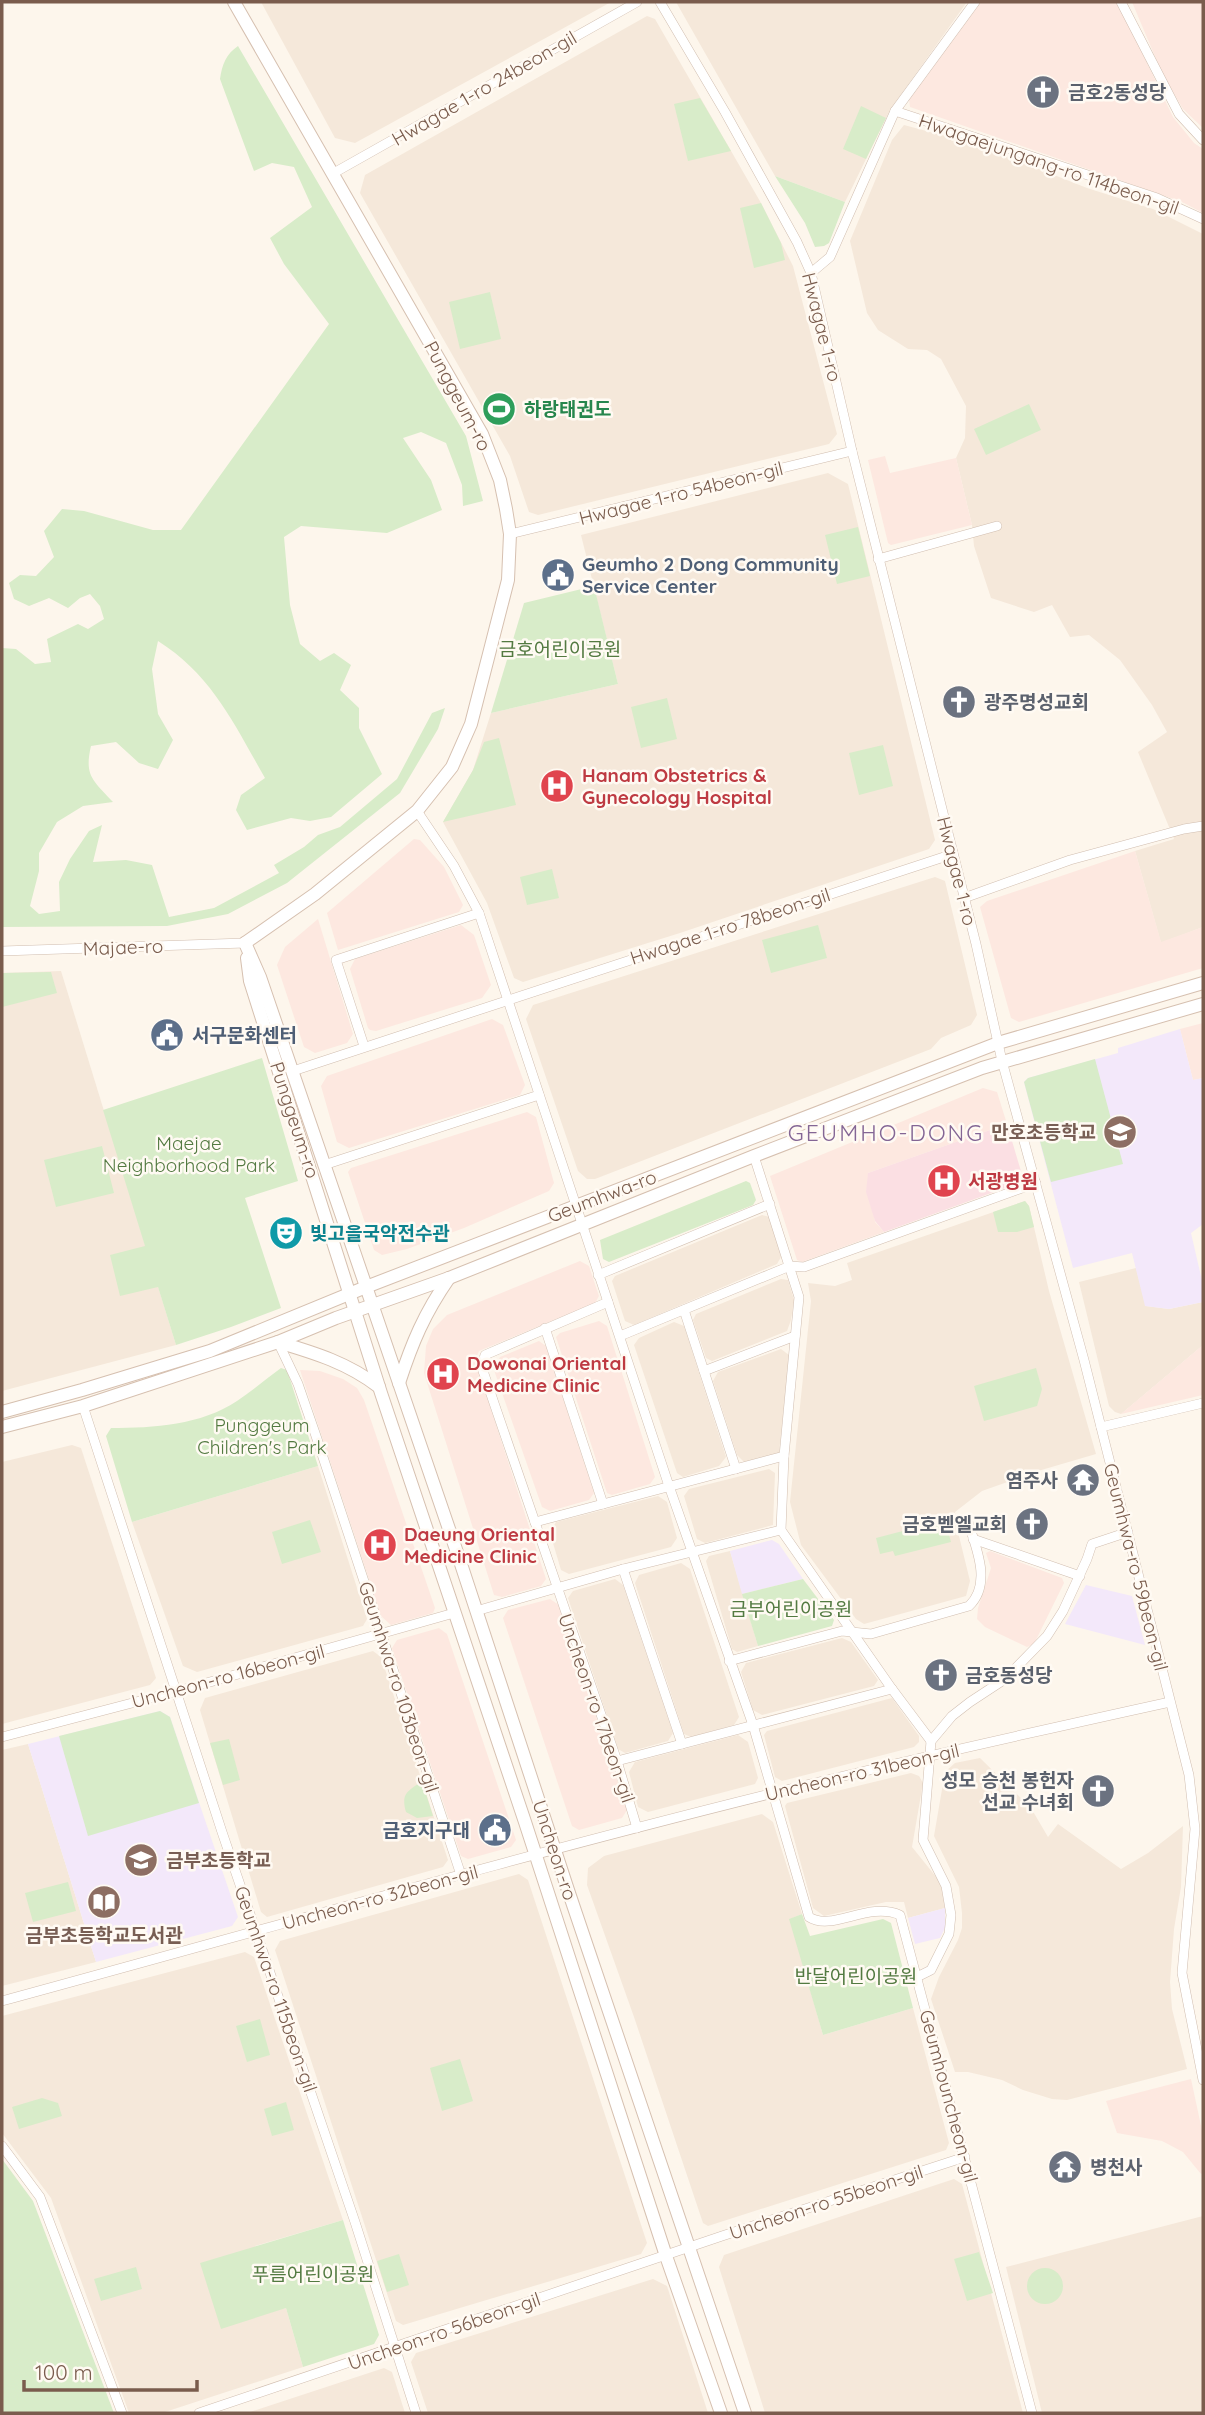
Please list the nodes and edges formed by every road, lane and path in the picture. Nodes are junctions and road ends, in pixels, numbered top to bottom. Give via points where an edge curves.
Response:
1 (234, 2) edge
2 (637, 2) edge
3 (660, 2) edge
4 (975, 2) edge
5 (1121, 2) edge
6 (895, 111) junction
7 (1203, 141) edge
8 (332, 174) junction
9 (1203, 219) edge
10 (811, 273) junction
11 (852, 451) junction
12 (997, 526) dead end
13 (510, 534) junction
14 (878, 559) junction
15 (417, 811) junction
16 (1203, 826) edge
17 (953, 854) junction
18 (964, 898) junction
19 (479, 913) junction
20 (245, 943) junction
21 (2, 951) edge
22 (1203, 983) edge
23 (507, 1000) junction
24 (1203, 1004) edge
25 (998, 1043) junction
26 (364, 1046) junction
27 (1002, 1061) junction
28 (293, 1071) junction
29 (539, 1095) junction
30 (754, 1156) junction
31 (324, 1165) junction
32 (1035, 1183) junction
33 (771, 1204) junction
34 (575, 1207) junction
35 (583, 1226) junction
36 (790, 1266) junction
37 (598, 1275) junction
38 (449, 1278) junction
39 (366, 1287) junction
40 (350, 1294) junction
41 (608, 1302) junction
42 (373, 1305) junction
43 (684, 1310) junction
44 (356, 1311) junction
45 (545, 1328) junction
46 (620, 1336) junction
47 (795, 1336) junction
48 (278, 1342) junction
49 (704, 1371) junction
50 (398, 1384) junction
51 (379, 1387) junction
52 (1203, 1403) edge
53 (83, 1406) junction
54 (2, 1412) edge
55 (2, 1427) edge
56 (1101, 1427) junction
57 (784, 1456) junction
58 (736, 1469) junction
59 (669, 1486) junction
60 (603, 1504) junction
61 (967, 1519) dead end
62 (535, 1522) junction
63 (781, 1530) junction
64 (1128, 1532) junction
65 (973, 1539) junction
66 (692, 1551) junction
67 (623, 1569) junction
68 (1080, 1576) junction
69 (557, 1589) junction
70 (476, 1611) junction
71 (454, 1613) junction
72 (852, 1633) junction
73 (381, 1634) junction
74 (729, 1661) junction
75 (892, 1689) junction
76 (178, 1691) junction
77 (1170, 1702) junction
78 (753, 1725) junction
79 (2, 1737) edge
80 (931, 1741) junction
81 (682, 1744) junction
82 (931, 1755) junction
83 (617, 1761) junction
84 (773, 1793) junction
85 (638, 1828) junction
86 (555, 1849) junction
87 (534, 1854) junction
88 (461, 1875) junction
89 (257, 1931) junction
90 (917, 1976) junction
91 (2, 2001) edge
92 (1203, 2080) edge
93 (2, 2146) edge
94 (965, 2157) junction
95 (688, 2248) junction
96 (666, 2256) junction
97 (394, 2347) junction
98 (122, 2413) edge
99 (199, 2413) edge
100 (416, 2413) edge
101 (721, 2413) edge
102 (745, 2413) edge
103 (1032, 2413) edge

1 - 8 main road, Punggeum-ro
2 - 8 street, Hwagae 1-ro 24beon-gil
3 - 10 street, Hwagae 1-ro
4 - 6 street
5 - 7 street via 1179,114
6 - 9 street, Hwagaejungang-ro 114beon-gil via 1157,198
6 - 10 street via 830,257
8 - 13 main road, Punggeum-ro via 482,434 500,480
10 - 11 street, Hwagae 1-ro
11 - 13 street, Hwagae 1-ro 54beon-gil
11 - 14 street, Hwagae 1-ro
12 - 14 street
13 - 15 main road, Punggeum-ro via 508,580 471,724 452,767
14 - 17 street, Hwagae 1-ro
15 - 19 street
15 - 20 main road, Punggeum-ro via 315,894
16 - 18 street via 1070,860
17 - 18 street, Hwagae 1-ro
17 - 23 street, Hwagae 1-ro 78beon-gil
18 - 25 street, Hwagae 1-ro
19 - 23 street
19 - 26 street via 336,960
20 - 21 street, Majae-ro
20 - 28 main road, Punggeum-ro
20 - 40 main road, Punggeum-ro via 250,981
22 - 25 main road, Geumhwa-ro
23 - 26 street, Hwagae 1-ro 78beon-gil
23 - 29 street
24 - 27 main road, Geumhwa-ro
25 - 27 street, Hwagae 1-ro
25 - 34 main road, Geumhwa-ro
26 - 28 street, Hwagae 1-ro 78beon-gil
27 - 30 main road, Geumhwa-ro
27 - 32 street, Geumhwa-ro 59beon-gil
28 - 31 main road, Punggeum-ro
29 - 31 street
29 - 34 street
30 - 33 street
30 - 35 main road, Geumhwa-ro
31 - 39 main road, Punggeum-ro
32 - 36 street via 804,1267
32 - 56 street, Geumhwa-ro 59beon-gil
33 - 36 street
33 - 37 street
34 - 35 street
34 - 39 main road, Geumhwa-ro
35 - 37 street
35 - 38 main road, Geumhwa-ro
36 - 43 street
36 - 47 street via 799,1297
37 - 41 street
38 - 42 main road, Geumhwa-ro
38 - 50 main road via 412,1341
39 - 40 main road, Geumhwa-ro
39 - 42 main road, Uncheon-ro
40 - 44 main road, Uncheon-ro
40 - 54 main road, Geumhwa-ro via 210,1351
41 - 45 street
41 - 46 street
42 - 44 main road, Geumhwa-ro
42 - 50 main road, Uncheon-ro
43 - 46 street
43 - 49 street
44 - 48 main road, Geumhwa-ro
44 - 51 main road, Uncheon-ro
45 - 60 street
45 - 62 street via 485,1355 482,1362
46 - 59 street
47 - 49 street
47 - 57 street
48 - 51 main road via 329,1357
48 - 53 main road, Geumhwa-ro
48 - 73 street, Geumhwa-ro 103beon-gil via 298,1384
49 - 58 street
50 - 70 main road, Uncheon-ro
51 - 71 main road, Uncheon-ro
52 - 56 street
53 - 55 main road, Geumhwa-ro
53 - 76 street, Geumhwa-ro 115beon-gil
56 - 64 street, Geumhwa-ro 59beon-gil
57 - 58 street
57 - 63 street
58 - 59 street
59 - 60 street
59 - 66 street
60 - 62 street
61 - 65 street
62 - 69 street
63 - 66 street, Uncheon-ro 17beon-gil
63 - 72 street
64 - 68 street via 1091,1544
64 - 77 street, Geumhwa-ro 59beon-gil
65 - 68 street
65 - 72 street via 981,1574 969,1606 871,1634
66 - 67 street, Uncheon-ro 17beon-gil
66 - 74 street
67 - 69 street, Uncheon-ro 17beon-gil
67 - 81 street
68 - 80 street via 1047,1636 1005,1679 953,1716
69 - 70 street, Uncheon-ro 17beon-gil
69 - 83 street, Uncheon-ro 17beon-gil
70 - 86 main road, Uncheon-ro
71 - 73 street, Uncheon-ro 16beon-gil
71 - 87 main road, Uncheon-ro
72 - 74 street via 842,1630
72 - 75 street
73 - 76 street, Uncheon-ro 16beon-gil
73 - 88 street, Geumhwa-ro 103beon-gil
74 - 78 street
75 - 78 street
75 - 80 street
76 - 79 street, Uncheon-ro 16beon-gil
76 - 89 street, Geumhwa-ro 115beon-gil
77 - 82 street, Uncheon-ro 31beon-gil
77 - 92 street, Geumhwa-ro 59beon-gil via 1193,1799 1195,1829 1182,1973
78 - 81 street
78 - 84 street
80 - 82 street
81 - 83 street
82 - 84 street, Uncheon-ro 31beon-gil
82 - 90 street via 923,1840 946,1886 951,1915 949,1934 931,1970
83 - 85 street, Uncheon-ro 17beon-gil
84 - 85 street, Uncheon-ro 31beon-gil
84 - 90 street, Geumhouncheon-gil via 809,1917 824,1922 870,1911 900,1915
85 - 86 street, Uncheon-ro 31beon-gil
86 - 87 street, Uncheon-ro 32beon-gil
86 - 95 main road, Uncheon-ro
87 - 88 street, Uncheon-ro 32beon-gil
87 - 96 main road, Uncheon-ro
88 - 89 street, Uncheon-ro 32beon-gil
89 - 91 street, Uncheon-ro 32beon-gil
89 - 97 street, Geumhwa-ro 115beon-gil
90 - 94 street, Geumhouncheon-gil
93 - 98 street via 40,2197
94 - 95 street, Uncheon-ro 55beon-gil
94 - 103 street, Geumhouncheon-gil
95 - 96 street, Uncheon-ro 56beon-gil
95 - 102 main road, Uncheon-ro
96 - 97 street, Uncheon-ro 56beon-gil
96 - 101 main road, Uncheon-ro
97 - 99 street, Uncheon-ro 56beon-gil
97 - 100 street, Geumhwa-ro 115beon-gil

